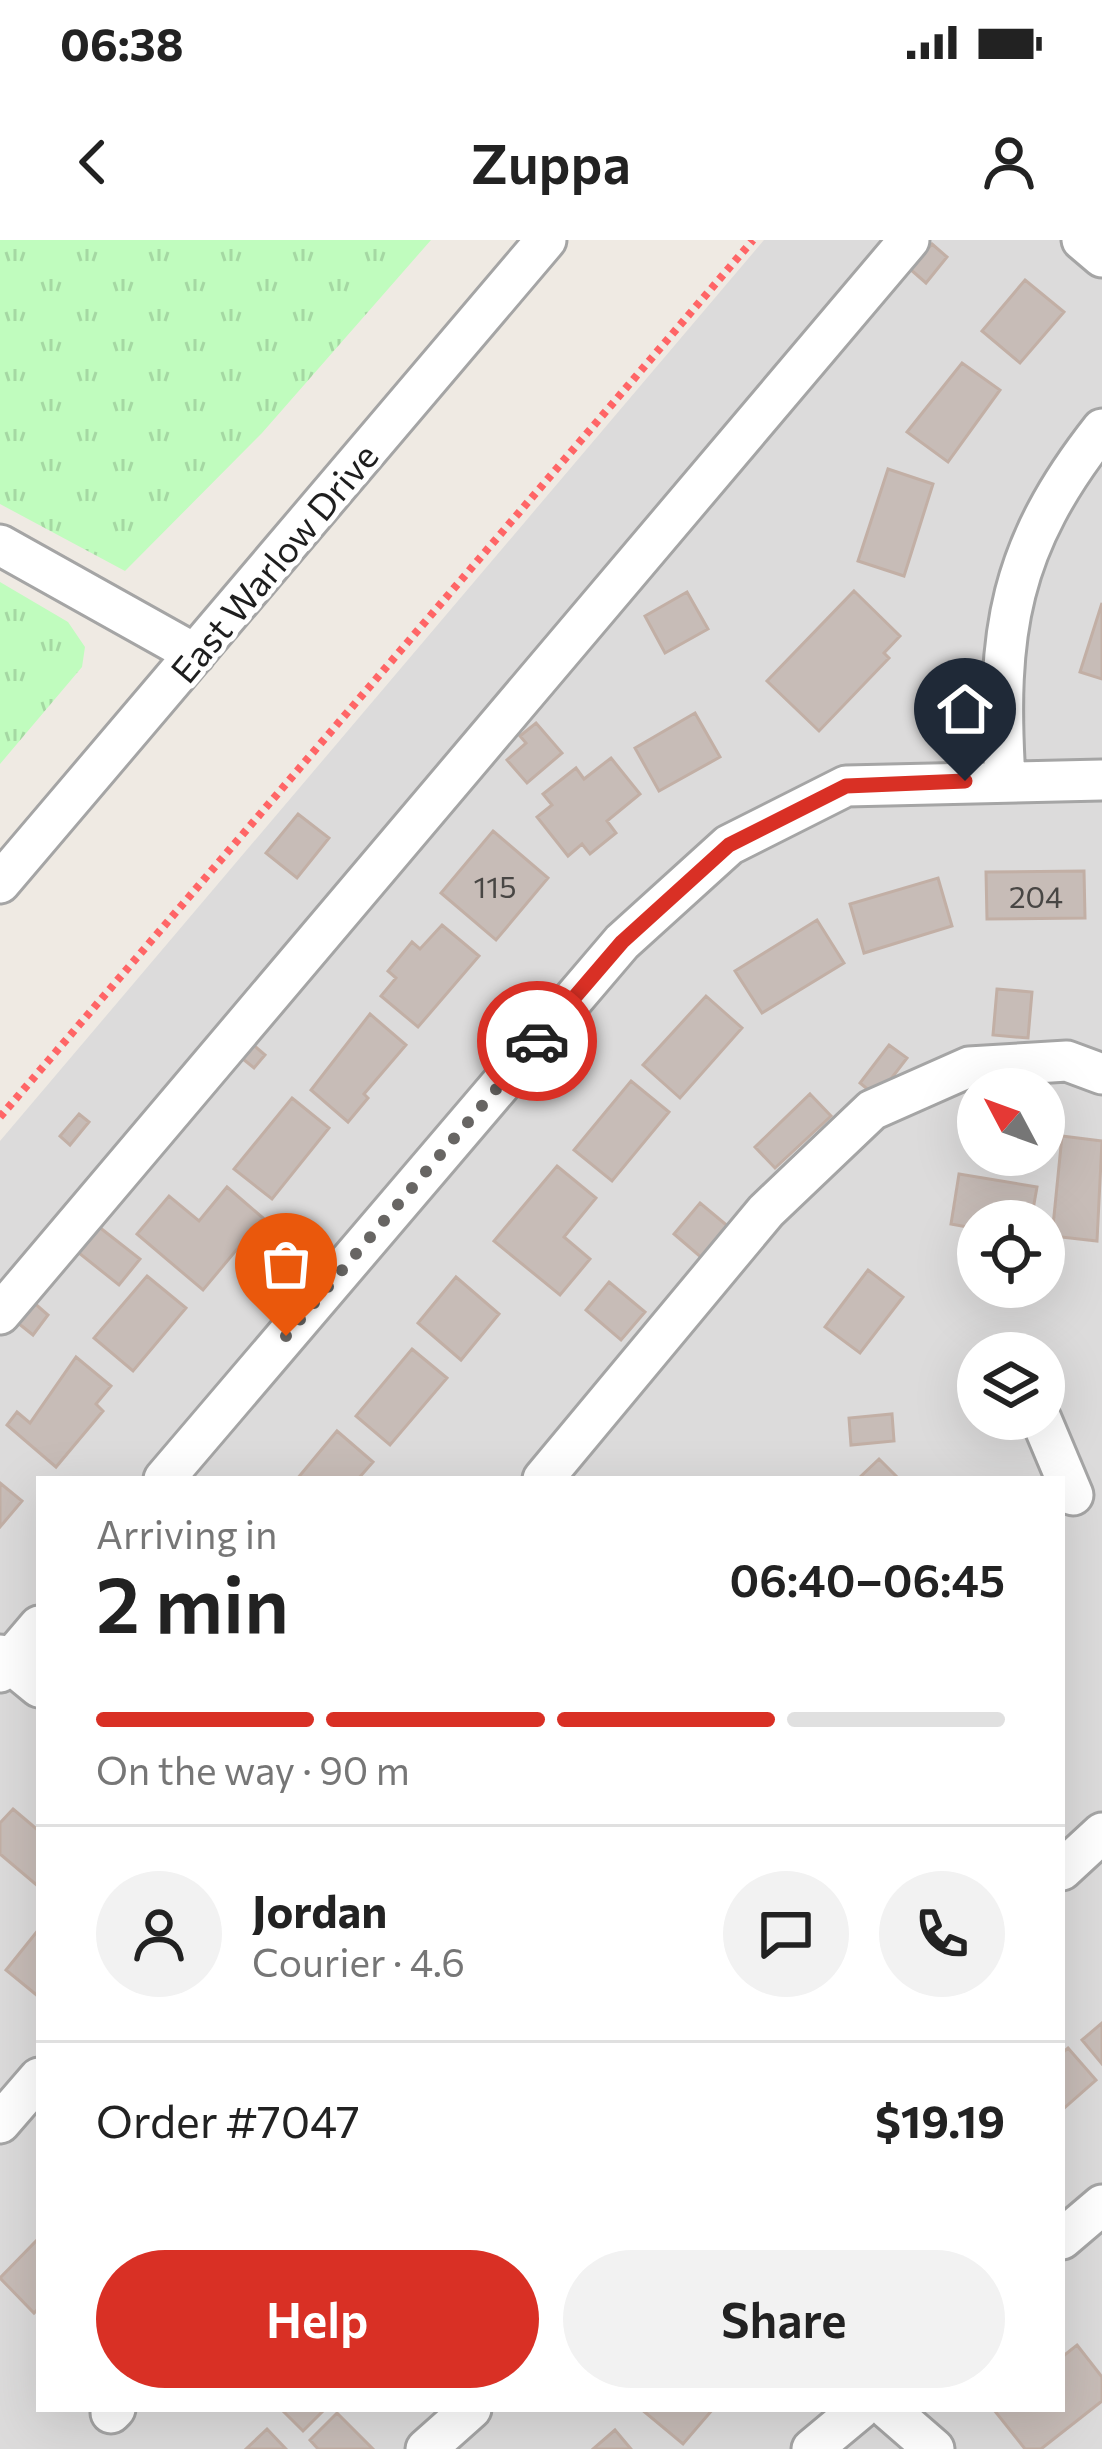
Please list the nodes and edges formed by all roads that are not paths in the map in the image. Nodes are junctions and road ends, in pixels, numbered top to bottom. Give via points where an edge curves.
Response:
1 (546, 240) edge
2 (909, 240) edge
3 (1082, 240) edge
4 (1102, 257) edge
5 (1102, 429) edge
6 (0, 545) edge
7 (195, 653) junction
8 (1005, 779) junction
9 (1102, 780) edge
10 (0, 883) edge
11 (1102, 1074) edge
12 (0, 1314) edge
13 (1051, 1440) edge
14 (167, 1476) edge
15 (545, 1476) edge
16 (1079, 1498) edge
17 (36, 1629) edge
18 (3, 1663) edge
19 (36, 1685) edge
20 (1102, 1833) edge
21 (1065, 1867) edge
22 (36, 2081) edge
23 (0, 2123) edge
24 (1102, 2206) edge
25 (1065, 2237) edge
26 (468, 2412) edge
27 (856, 2412) edge
28 (891, 2412) edge
29 (426, 2449) edge
30 (812, 2449) edge
31 (934, 2449) edge

1 - 7 street, East Warlow Drive
2 - 12 street
3 - 4 street
5 - 8 street via 1047,505 1017,575 999,684
6 - 7 street
7 - 10 street, East Warlow Drive
8 - 9 street
8 - 14 street via 846,786 729,845 622,942
11 - 15 street via 1067,1060 969,1067 872,1110 766,1211
13 - 16 street
17 - 18 street
18 - 19 street
20 - 21 street
22 - 23 street
24 - 25 street
26 - 29 street
27 - 30 street
28 - 31 street

